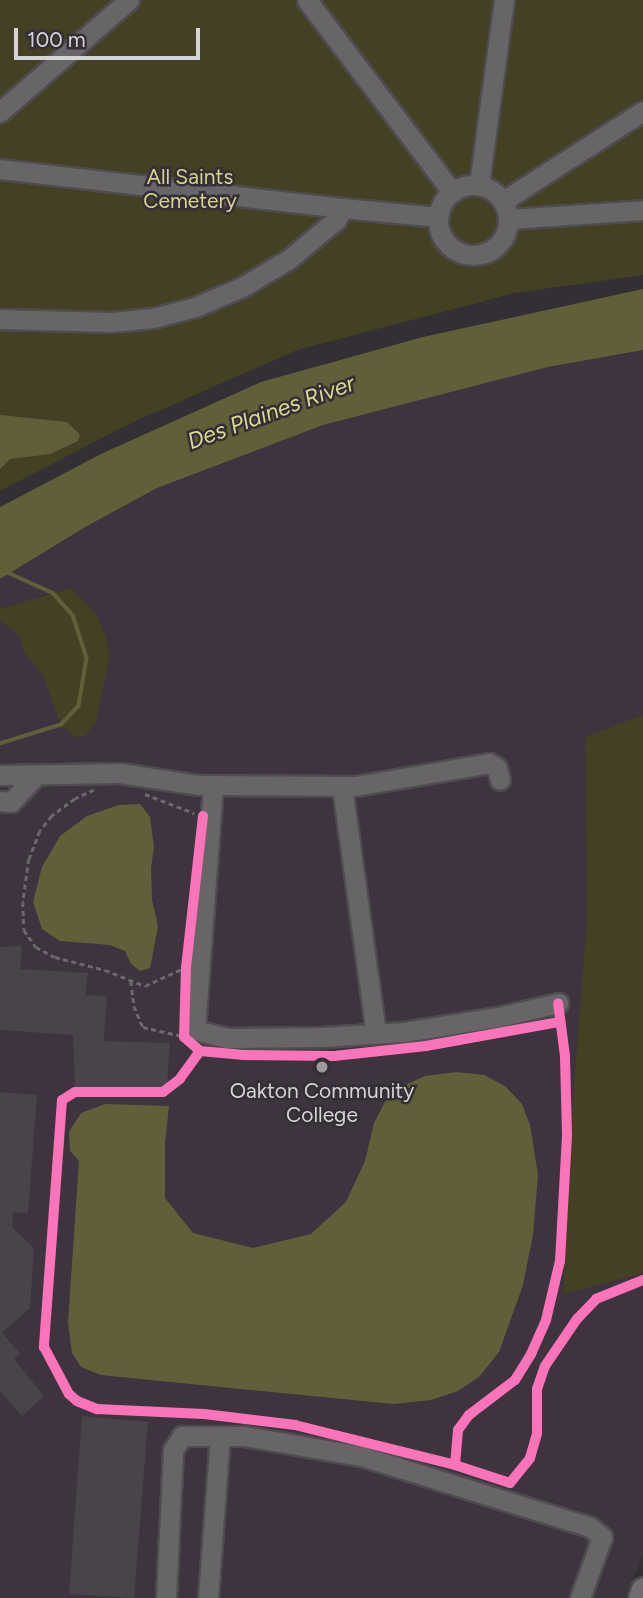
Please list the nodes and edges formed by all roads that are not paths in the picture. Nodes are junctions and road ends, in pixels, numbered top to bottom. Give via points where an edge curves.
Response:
1 (129, 0) edge
2 (307, 0) edge
3 (504, 0) edge
4 (643, 110) edge
5 (0, 112) edge
6 (0, 169) edge
7 (479, 185) junction
8 (452, 192) junction
9 (343, 208) junction
10 (506, 210) junction
11 (643, 210) edge
12 (439, 217) junction
13 (0, 319) edge
14 (0, 775) edge
15 (36, 775) junction
16 (500, 780) dead end
17 (213, 785) junction
18 (342, 786) junction
19 (0, 802) edge
20 (558, 1003) dead end
21 (376, 1034) junction
22 (220, 1436) junction
23 (643, 1589) edge
24 (166, 1598) edge
25 (208, 1598) edge
26 (579, 1598) edge
27 (640, 1598) edge

1 - 5 street
2 - 8 street
3 - 7 street
4 - 10 street
6 - 9 street
7 - 8 street
7 - 10 street via 488,188
8 - 12 street
9 - 12 street
9 - 13 street via 336,220 289,259 242,287 195,307 112,322
10 - 11 street
10 - 12 street via 502,241 484,254 472,255 452,247 439,228
14 - 15 street
15 - 17 street via 120,772
15 - 19 street via 11,802
16 - 18 street via 497,768 489,763
17 - 18 street
17 - 21 street via 195,1030 227,1038
18 - 21 street
20 - 21 street via 498,1017
22 - 24 street via 181,1436 173,1450
22 - 25 street
22 - 26 street via 361,1456 590,1527 602,1537
23 - 27 main road

